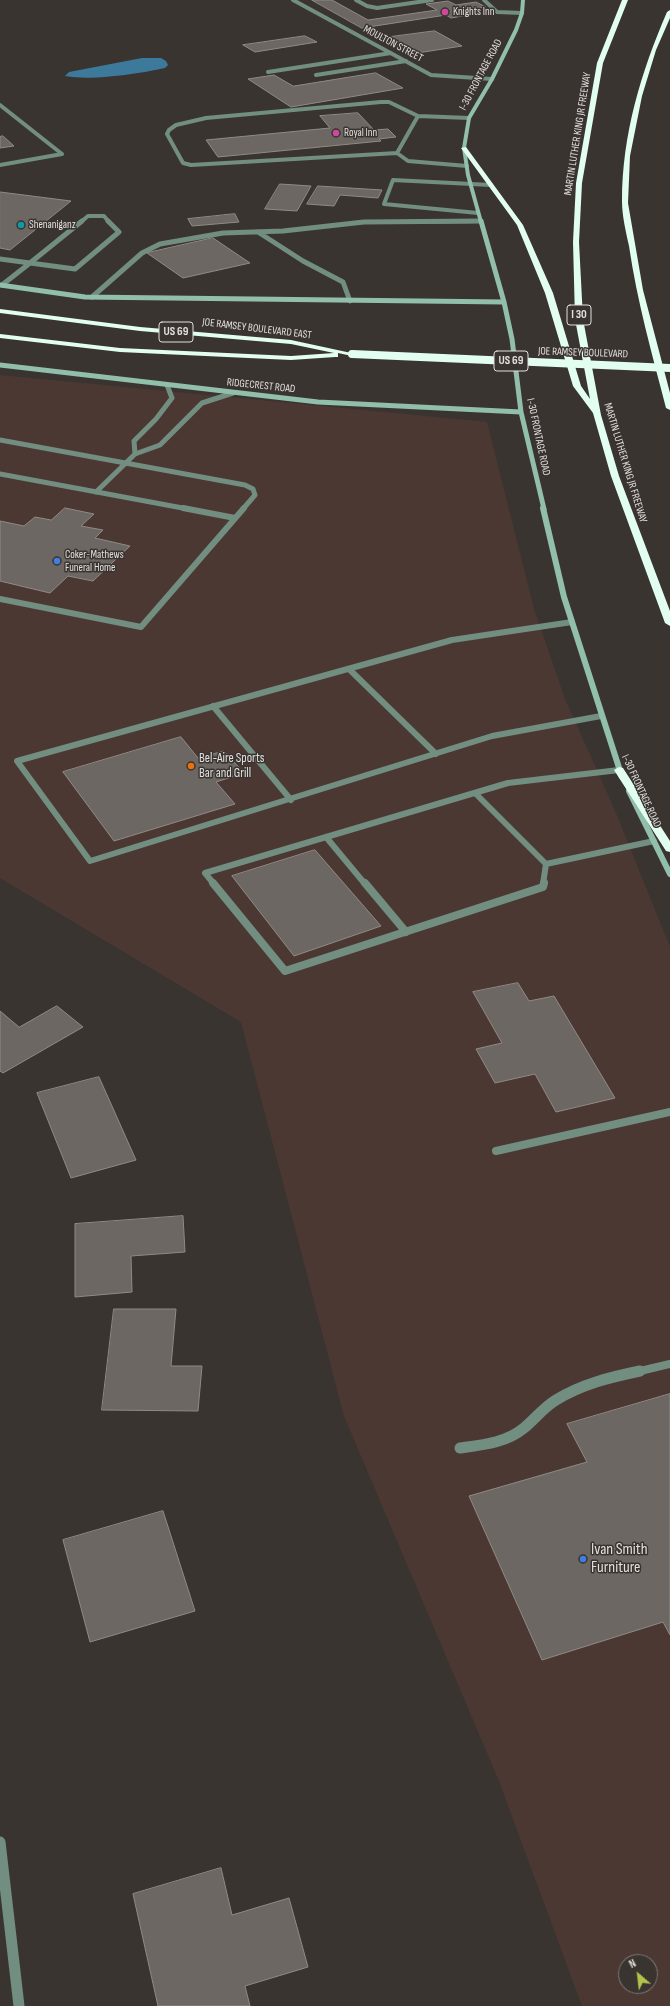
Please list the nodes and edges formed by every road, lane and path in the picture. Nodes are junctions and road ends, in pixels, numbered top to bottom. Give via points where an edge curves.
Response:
1 (293, 0) edge
2 (356, 0) edge
3 (432, 0) edge
4 (484, 0) edge
5 (528, 0) edge
6 (625, 0) edge
7 (523, 2) edge
8 (670, 12) edge
9 (522, 13) junction
10 (391, 53) junction
11 (406, 61) junction
12 (268, 72) dead end
13 (316, 75) dead end
14 (492, 79) junction
15 (0, 105) edge
16 (418, 116) junction
17 (469, 118) junction
18 (464, 148) junction
19 (397, 153) junction
20 (0, 165) edge
21 (466, 166) junction
22 (470, 184) junction
23 (491, 185) junction
24 (478, 213) junction
25 (481, 221) junction
26 (258, 232) junction
27 (0, 259) edge
28 (29, 263) junction
29 (1, 285) edge
30 (92, 297) junction
31 (350, 301) junction
32 (504, 302) junction
33 (0, 311) edge
34 (0, 336) edge
35 (352, 354) junction
36 (0, 365) edge
37 (670, 368) edge
38 (167, 385) junction
39 (233, 393) junction
40 (670, 408) edge
41 (521, 412) junction
42 (597, 415) junction
43 (0, 440) edge
44 (135, 454) junction
45 (125, 463) junction
46 (0, 474) edge
47 (96, 492) junction
48 (235, 518) junction
49 (0, 599) edge
50 (572, 622) junction
51 (670, 623) edge
52 (349, 668) junction
53 (213, 706) junction
54 (601, 716) junction
55 (436, 754) junction
56 (619, 770) junction
57 (475, 793) junction
58 (291, 800) junction
59 (326, 837) junction
60 (654, 841) junction
61 (670, 849) edge
62 (546, 864) junction
63 (670, 874) edge
64 (406, 932) junction
65 (670, 1112) edge
66 (496, 1151) dead end
67 (670, 1364) edge
68 (460, 1448) dead end
69 (0, 1842) edge
70 (19, 2006) edge

1 - 10 street, MOULTON STREET
2 - 3 street via 377,8
4 - 9 street via 497,12
5 - 7 main road
6 - 42 highway, MARTIN LUTHER KING JR FREEWAY / I 30 via 600,63 579,183 576,242 579,319
7 - 9 main road, I-30 FRONTAGE ROAD
8 - 40 highway via 653,50 639,96 627,156 625,203 639,290
9 - 14 main road, I-30 FRONTAGE ROAD
10 - 11 street, MOULTON STREET
10 - 12 street
11 - 13 street
11 - 14 street, MOULTON STREET via 431,75
14 - 17 main road, I-30 FRONTAGE ROAD
15 - 20 street via 62,154
16 - 17 street
16 - 19 street
16 - 19 street via 389,102 381,102 206,118 176,125 167,134 183,163 191,165
17 - 18 main road, I-30 FRONTAGE ROAD
18 - 21 main road, I-30 FRONTAGE ROAD
18 - 23 highway
19 - 21 street via 408,161
21 - 22 main road, I-30 FRONTAGE ROAD
22 - 23 street
22 - 24 main road, I-30 FRONTAGE ROAD
22 - 24 street via 392,180 384,204
23 - 42 highway via 520,225 550,293 577,386
24 - 25 main road, I-30 FRONTAGE ROAD
25 - 26 street via 364,222
25 - 32 main road, I-30 FRONTAGE ROAD
26 - 30 street via 223,233 160,244 142,253
26 - 31 street via 303,261 343,282
27 - 28 street
28 - 28 street via 88,216 104,216 119,232 75,269
28 - 29 street
29 - 30 main road
30 - 31 main road
31 - 32 main road
32 - 41 main road, I-30 FRONTAGE ROAD via 512,339
33 - 35 highway, JOE RAMSEY BOULEVARD EAST / US 69 via 140,329 291,342
34 - 35 highway, JOE RAMSEY BOULEVARD EAST / US 69 via 120,350 291,358
35 - 37 highway, JOE RAMSEY BOULEVARD / US 69, bridge
36 - 38 main road, RIDGECREST ROAD
38 - 39 main road, RIDGECREST ROAD
38 - 44 street via 172,398 134,441
39 - 41 main road, RIDGECREST ROAD via 325,402
39 - 44 street via 202,403 160,445
41 - 50 main road, I-30 FRONTAGE ROAD
42 - 51 highway, MARTIN LUTHER KING JR FREEWAY / I 30 via 615,476
43 - 45 street
44 - 45 street
45 - 47 street
45 - 48 street via 245,484 253,489 255,495
46 - 47 street
47 - 48 street
48 - 49 street via 141,627
50 - 52 street via 452,640
50 - 54 main road, I-30 FRONTAGE ROAD
52 - 53 street
52 - 55 street
53 - 58 street
53 - 58 street via 17,760 90,861
54 - 55 street via 492,736
54 - 56 main road, I-30 FRONTAGE ROAD
55 - 58 street
56 - 57 street via 508,782
56 - 60 main road, I-30 FRONTAGE ROAD
56 - 61 highway
57 - 59 street
57 - 62 street
59 - 64 street
59 - 64 street via 205,873 285,971
60 - 62 street
60 - 63 main road, I-30 FRONTAGE ROAD
62 - 64 street via 543,887
65 - 66 street
67 - 68 street via 577,1390 555,1400 518,1433 494,1442
69 - 70 street

